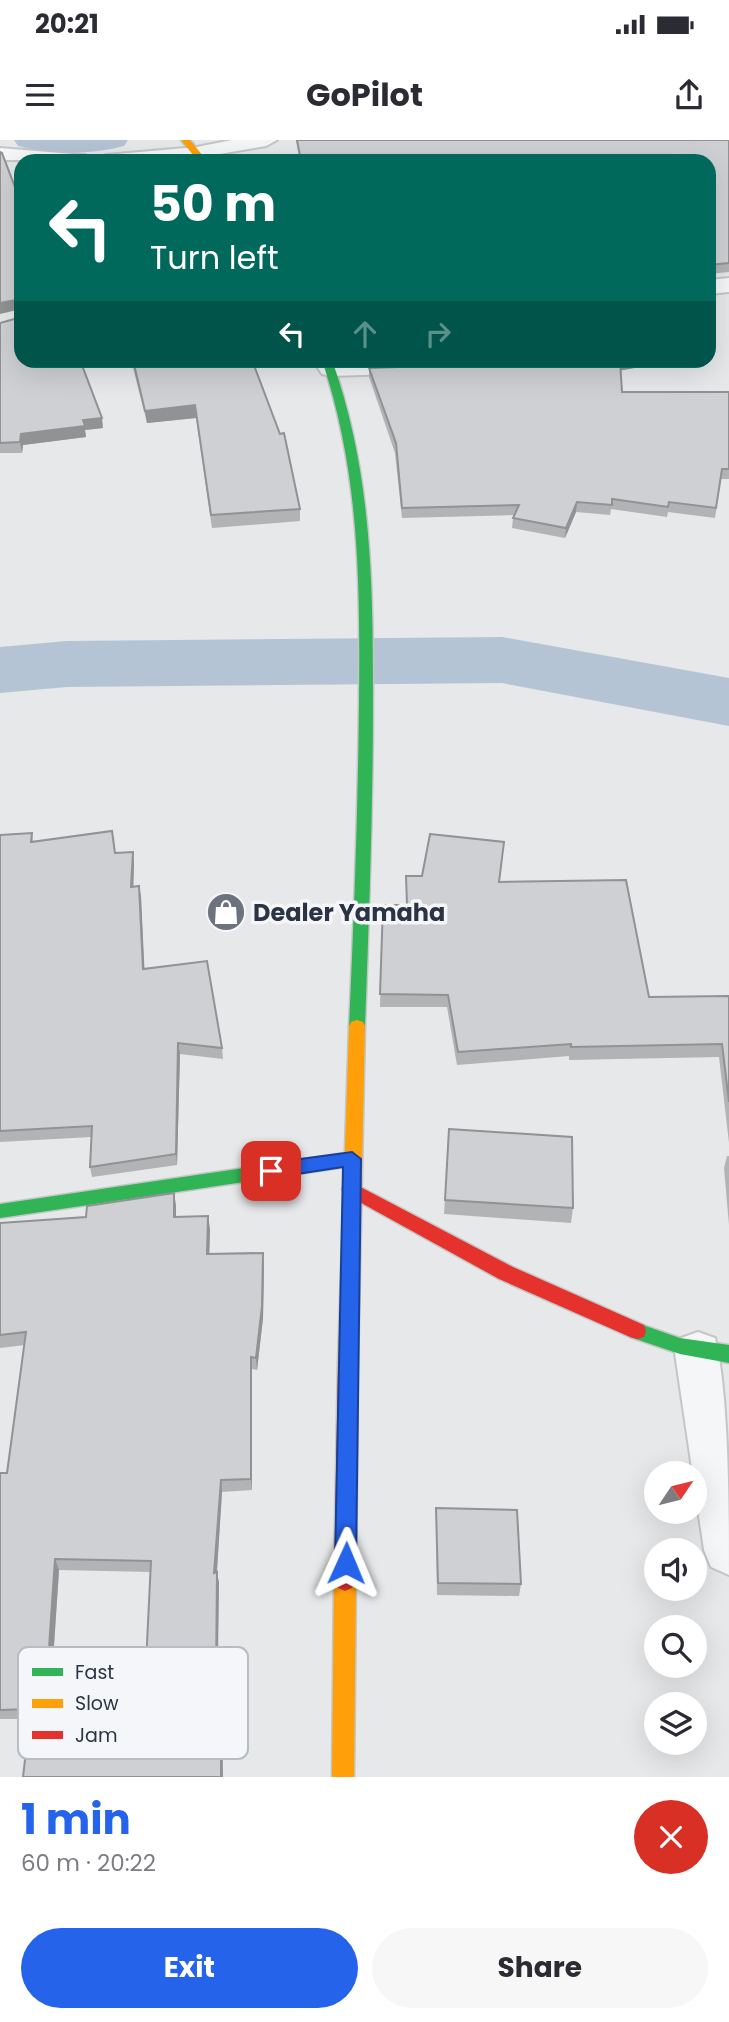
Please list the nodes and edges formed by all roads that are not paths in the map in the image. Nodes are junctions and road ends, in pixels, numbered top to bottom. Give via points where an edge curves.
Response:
1 (265, 140) edge
2 (194, 151) edge
3 (168, 154) edge
4 (331, 368) edge
5 (352, 1159) junction
6 (351, 1189) junction
7 (0, 1211) edge
8 (714, 1354) edge
9 (729, 1550) edge
10 (343, 1777) edge

1 - 2 street
2 - 3 street
4 - 5 main road via 352,428 365,586 367,752
5 - 6 main road
5 - 7 main road
6 - 8 main road via 552,1296
6 - 10 main road
8 - 9 street

